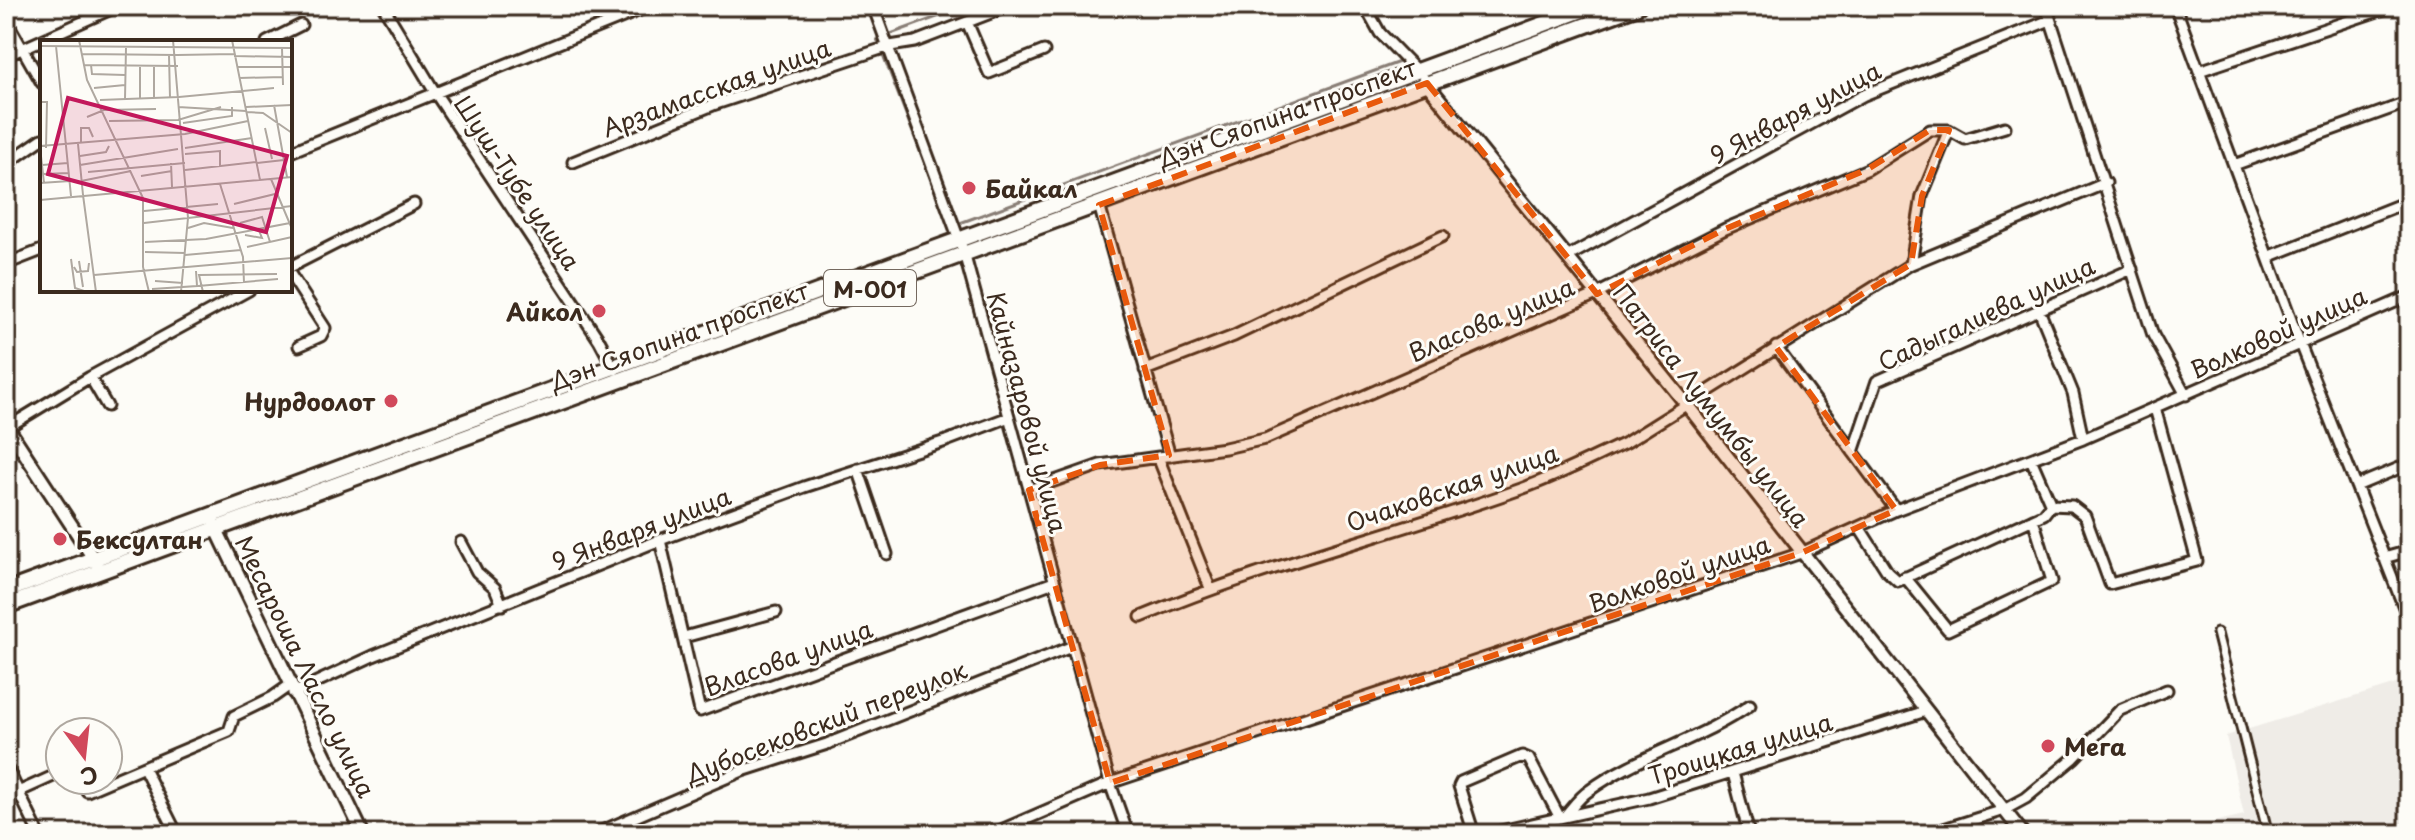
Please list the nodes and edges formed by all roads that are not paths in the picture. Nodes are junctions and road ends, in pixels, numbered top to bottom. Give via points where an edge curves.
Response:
1 (83, 6) edge
2 (118, 6) edge
3 (383, 6) edge
4 (650, 6) edge
5 (873, 6) edge
6 (1009, 6) edge
7 (1365, 6) edge
8 (1593, 6) edge
9 (1638, 6) edge
10 (2046, 6) edge
11 (2175, 6) edge
12 (2393, 6) edge
13 (91, 18) junction
14 (6, 20) edge
15 (2050, 20) junction
16 (967, 22) junction
17 (301, 25) dead end
18 (41, 40) edge
19 (271, 40) edge
20 (40, 41) edge
21 (890, 46) junction
22 (21, 49) junction
23 (1044, 51) dead end
24 (6, 56) edge
25 (2199, 71) junction
26 (1422, 77) junction
27 (40, 80) edge
28 (436, 94) junction
29 (2409, 102) edge
30 (2005, 127) dead end
31 (1949, 130) junction
32 (40, 140) edge
33 (292, 151) edge
34 (1203, 159) junction
35 (573, 162) dead end
36 (6, 164) edge
37 (2234, 165) junction
38 (2106, 183) junction
39 (2409, 201) edge
40 (414, 204) dead end
41 (1099, 205) junction
42 (1443, 236) dead end
43 (962, 246) junction
44 (40, 251) edge
45 (1567, 257) junction
46 (2268, 257) junction
47 (6, 264) edge
48 (1911, 264) junction
49 (292, 266) edge
50 (2132, 269) junction
51 (292, 277) edge
52 (245, 292) edge
53 (1597, 294) junction
54 (2409, 296) edge
55 (2039, 310) junction
56 (2300, 344) junction
57 (299, 346) dead end
58 (1776, 347) junction
59 (613, 366) junction
60 (1145, 370) junction
61 (90, 377) junction
62 (619, 381) junction
63 (2186, 395) junction
64 (1687, 405) junction
65 (107, 406) dead end
66 (2155, 408) junction
67 (1009, 417) junction
68 (7, 426) edge
69 (2083, 439) junction
70 (1853, 452) junction
71 (1170, 456) junction
72 (1158, 457) junction
73 (2031, 459) junction
74 (2409, 464) edge
75 (858, 469) junction
76 (2356, 486) junction
77 (1029, 490) junction
78 (2051, 505) junction
79 (1896, 510) junction
80 (2033, 519) junction
81 (213, 523) junction
82 (1859, 527) junction
83 (660, 540) junction
84 (461, 542) dead end
85 (2409, 551) edge
86 (1801, 553) junction
87 (887, 554) dead end
88 (93, 558) junction
89 (2384, 558) junction
90 (102, 571) junction
91 (1905, 577) junction
92 (1054, 582) junction
93 (1210, 588) junction
94 (6, 591) edge
95 (502, 605) junction
96 (6, 606) edge
97 (776, 612) dead end
98 (1141, 617) dead end
99 (2409, 620) edge
100 (2217, 633) dead end
101 (684, 637) junction
102 (1071, 647) junction
103 (292, 689) junction
104 (2167, 690) dead end
105 (1750, 705) dead end
106 (1926, 711) junction
107 (6, 766) edge
108 (144, 768) junction
109 (1733, 773) junction
110 (124, 776) edge
111 (44, 780) edge
112 (1110, 783) junction
113 (18, 792) junction
114 (2004, 810) junction
115 (1562, 818) junction
116 (39, 834) edge
117 (177, 834) edge
118 (363, 834) edge
119 (595, 834) edge
120 (992, 834) edge
121 (1128, 834) edge
122 (1474, 834) edge
123 (1487, 834) edge
124 (1749, 834) edge
125 (1928, 834) edge
126 (2023, 834) edge
127 (2268, 834) edge

1 - 13 street
2 - 13 street
3 - 28 street, Шуш-Тубе улица
4 - 28 street
5 - 21 street, Кайназаровой улица
6 - 16 street, Арзамасская улица
7 - 26 street, Патриса Лумумбы улица via 1380,33
8 - 26 main road, Дэн Сяопина проспект / M-001
9 - 26 main road, Дэн Сяопина проспект / M-001
10 - 15 street, Садыгалиева улица
11 - 25 street
12 - 25 street
13 - 18 street
14 - 22 street
15 - 38 street, Садыгалиева улица
15 - 45 street, 9 Января улица via 1864,95
16 - 21 street, Арзамасская улица
16 - 23 street via 989,73
17 - 19 street
20 - 22 street
21 - 35 street, Арзамасская улица via 713,105
21 - 43 street, Кайназаровой улица
22 - 24 street
22 - 27 street
25 - 37 street
26 - 34 main road, Дэн Сяопина проспект / M-001
26 - 45 street, Патриса Лумумбы улица
28 - 33 street
28 - 59 street, Шуш-Тубе улица
29 - 37 street
30 - 31 street, Власова улица via 1965,139
31 - 48 street via 1922,196
31 - 53 street, Власова улица via 1930,130 1868,169 1725,229
32 - 36 street
34 - 41 main road, Дэн Сяопина проспект / M-001
34 - 43 main road, Дэн Сяопина проспект / M-001
37 - 46 street
38 - 48 street, Очаковская улица
38 - 50 street, Садыгалиева улица
39 - 46 street
40 - 49 street
41 - 43 main road, Дэн Сяопина проспект / M-001
41 - 60 street
42 - 60 street via 1234,336
43 - 59 main road, Дэн Сяопина проспект / M-001
43 - 62 main road, Дэн Сяопина проспект / M-001
43 - 67 street, Кайназаровой улица
44 - 47 street
45 - 53 street, Патриса Лумумбы улица
46 - 56 street
48 - 58 street, Очаковская улица
50 - 55 street, Садыгалиева улица
50 - 63 street, Садыгалиева улица via 2153,335
51 - 57 street via 325,328 321,336
52 - 61 street
53 - 64 street, Патриса Лумумбы улица
53 - 71 street, Власова улица via 1265,439
54 - 56 street, Волковой улица
55 - 69 street via 2073,393
55 - 70 street, Садыгалиева улица via 1877,381
56 - 63 street, Волковой улица
56 - 76 street
58 - 64 street, Очаковская улица
58 - 70 street
59 - 62 street, Шуш-Тубе улица
59 - 81 main road, Дэн Сяопина проспект / M-001
60 - 71 street
61 - 65 street
61 - 68 street
62 - 81 main road, Дэн Сяопина проспект / M-001
63 - 66 street, Волковой улица
64 - 86 street, Патриса Лумумбы улица
64 - 93 street, Очаковская улица via 1627,442 1523,488
66 - 69 street, Волковой улица
66 - 78 street via 2197,561 2110,584 2085,516 2072,506
67 - 75 street, 9 Января улица
67 - 77 street, Кайназаровой улица
68 - 88 street
69 - 73 street, Волковой улица
70 - 79 street
71 - 72 street, Власова улица
72 - 77 street, Власова улица via 1100,465
72 - 93 street
73 - 78 street
73 - 79 street, Волковой улица
74 - 76 street
75 - 83 street, 9 Января улица
75 - 87 street
76 - 89 street
77 - 92 street, Кайназаровой улица
78 - 80 street
79 - 82 street, Волковой улица
80 - 91 street
80 - 91 street via 2052,581 1948,630
81 - 88 main road, Дэн Сяопина проспект / M-001
81 - 90 main road, Дэн Сяопина проспект / M-001
81 - 103 street, Месароша Ласло улица
82 - 86 street, Волковой улица
82 - 91 street via 1887,571 1898,581
83 - 95 street, 9 Января улица
83 - 101 street, Власова улица
84 - 95 street
85 - 89 street
86 - 106 street, Патриса Лумумбы улица
86 - 112 street, Волковой улица
88 - 90 street
88 - 94 main road, Дэн Сяопина проспект / M-001
89 - 99 street
90 - 96 main road, Дэн Сяопина проспект / M-001
92 - 101 street, Власова улица via 700,711
92 - 102 street, Кайназаровой улица
93 - 98 street, Очаковская улица
95 - 103 street, 9 Января улица
97 - 101 street
100 - 127 street
102 - 112 street, Кайназаровой улица
102 - 119 street, Дубосековский переулок via 800,754 742,771
103 - 108 street, 9 Января улица via 234,716 229,731
103 - 118 street, Месароша Ласло улица
104 - 114 street via 2120,710 2074,758
105 - 115 street, Троицкая улица via 1608,778
106 - 109 street, Троицкая улица
106 - 114 street, Патриса Лумумбы улица
107 - 113 street
108 - 110 street, 9 Января улица
108 - 117 street
109 - 115 street, Троицкая улица
109 - 124 street
111 - 113 street
112 - 120 street, Волковой улица
112 - 121 street, Кайназаровой улица
113 - 116 street
114 - 125 street
114 - 126 street, Патриса Лумумбы улица
115 - 122 street via 1529,759 1522,756 1461,782
115 - 123 street, Троицкая улица

